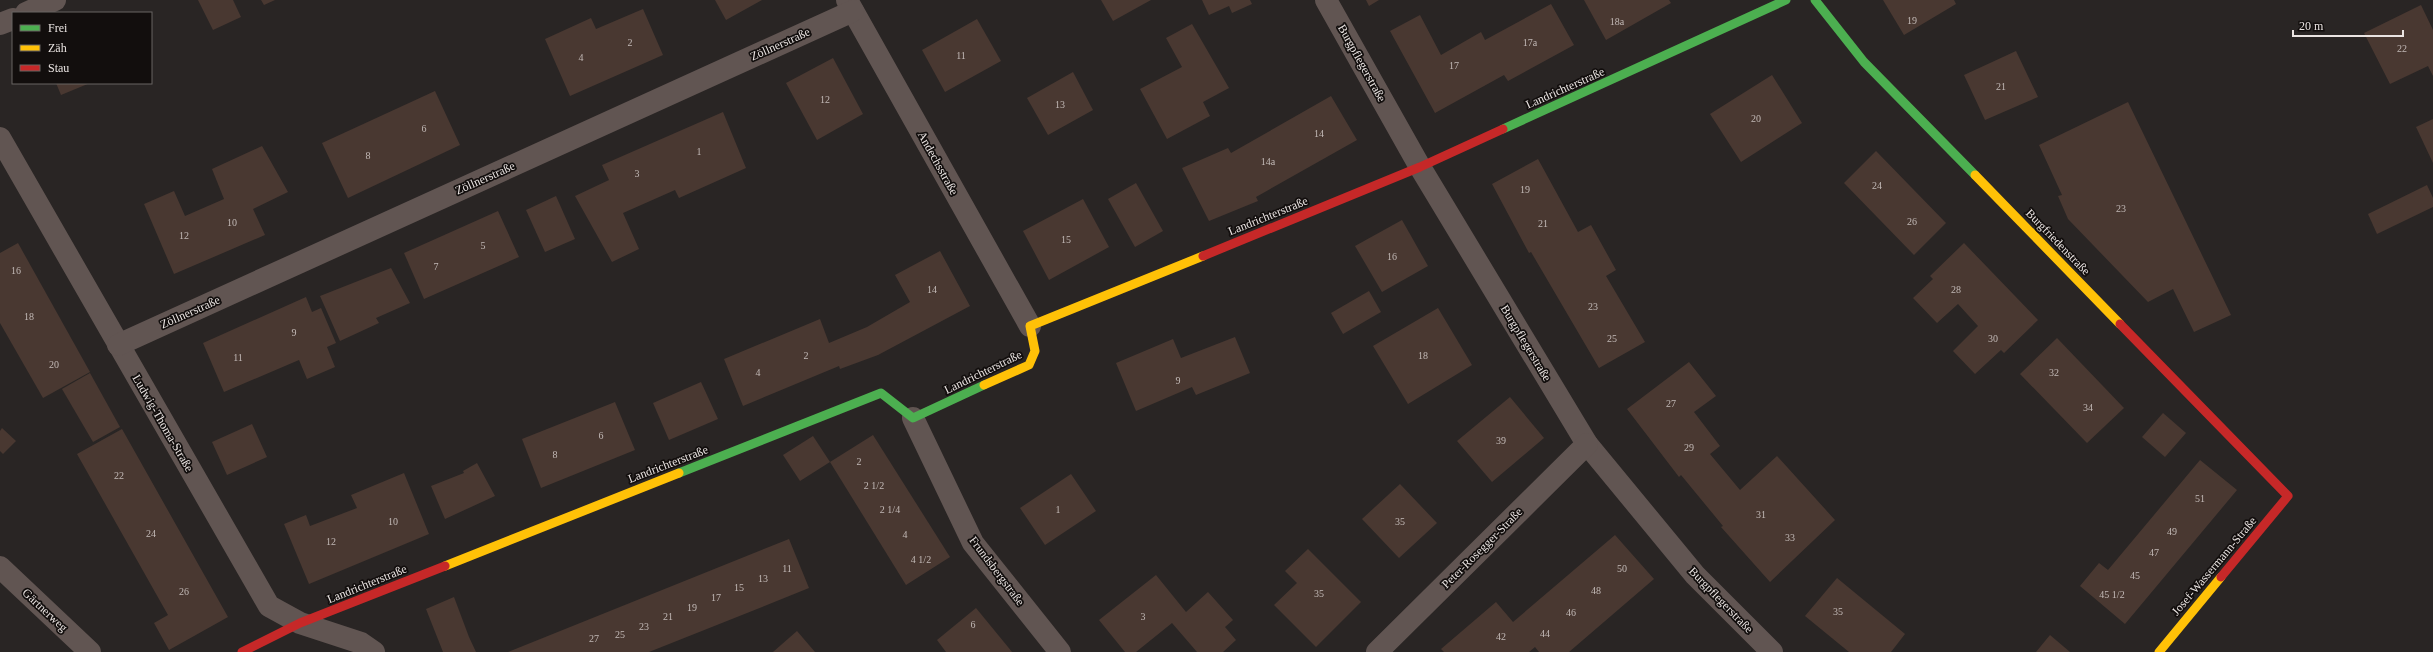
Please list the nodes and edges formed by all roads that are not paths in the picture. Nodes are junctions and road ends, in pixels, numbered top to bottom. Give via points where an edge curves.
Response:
1 (55, 0) edge
2 (1326, 0) edge
3 (1786, 0) edge
4 (1815, 0) edge
5 (850, 5) edge
6 (28, 12) edge
7 (12, 19) edge
8 (0, 24) edge
9 (0, 138) edge
10 (1420, 167) junction
11 (1030, 326) junction
12 (118, 345) junction
13 (913, 418) junction
14 (1587, 444) junction
15 (2288, 496) joint
16 (0, 567) edge
17 (300, 624) junction
18 (90, 652) edge
19 (242, 652) edge
20 (374, 652) edge
21 (1060, 652) edge
22 (1377, 652) edge
23 (1772, 652) edge
24 (2159, 652) edge

1 - 6 street
2 - 10 street, Burgpflegerstraße
3 - 10 street, Landrichterstraße
4 - 15 street, Burgfriedenstraße via 1864,62
5 - 11 street, Andechsstraße
5 - 12 street, Zöllnerstraße
7 - 8 street
9 - 12 street, Ludwig-Thoma-Straße
10 - 11 street, Landrichterstraße
10 - 14 street, Burgpflegerstraße
11 - 13 street, Landrichterstraße via 1036,351 1029,365
12 - 17 street, Ludwig-Thoma-Straße via 269,606
13 - 17 street, Landrichterstraße via 881,393
13 - 21 street, Frundsbergstraße via 973,542
14 - 22 street, Peter-Rosegger-Straße
14 - 23 street, Burgpflegerstraße via 1695,575
15 - 24 street, Josef-Wassermann-Straße
16 - 18 street, Gärtnerweg
17 - 19 street, Landrichterstraße
17 - 20 street, Ludwig-Thoma-Straße via 361,643

